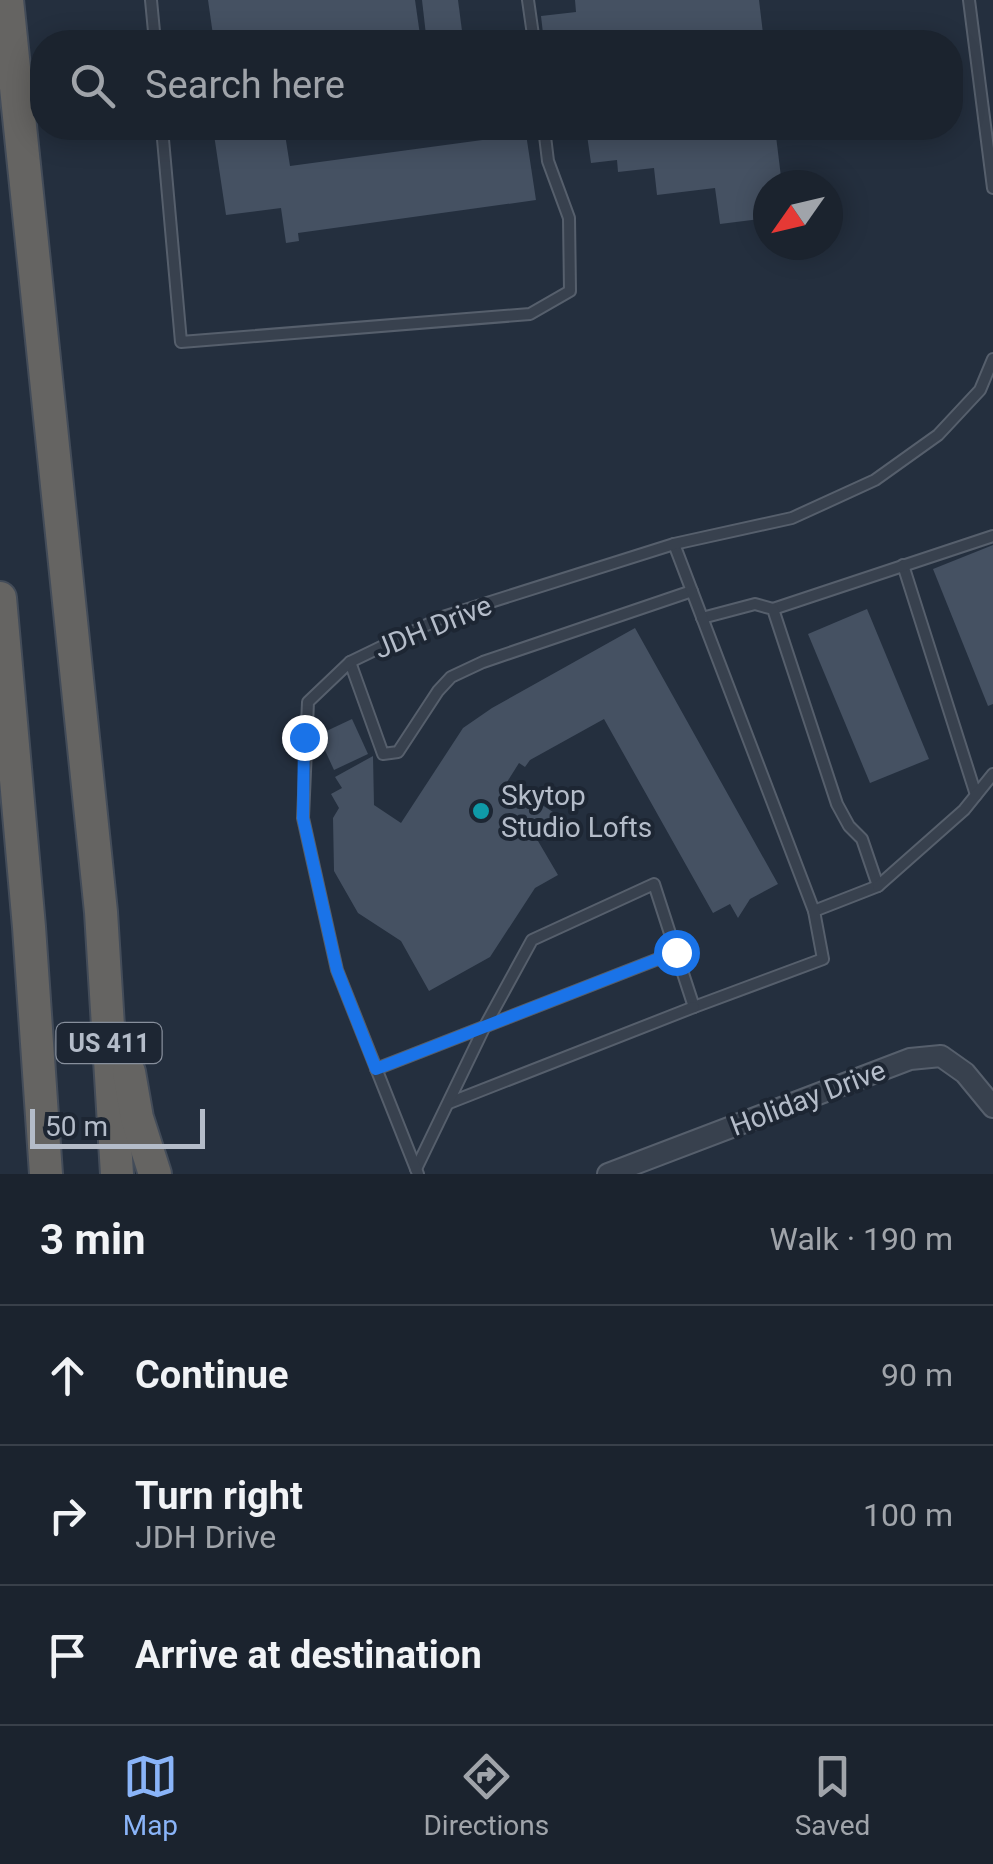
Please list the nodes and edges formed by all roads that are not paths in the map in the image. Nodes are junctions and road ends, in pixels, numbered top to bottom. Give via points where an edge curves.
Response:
1 (7, 0) edge
2 (151, 0) edge
3 (528, 0) edge
4 (969, 0) edge
5 (154, 30) edge
6 (532, 30) edge
7 (163, 140) edge
8 (545, 140) edge
9 (993, 188) edge
10 (993, 358) edge
11 (993, 536) edge
12 (674, 544) junction
13 (903, 565) junction
14 (692, 592) junction
15 (0, 598) edge
16 (773, 608) junction
17 (702, 618) junction
18 (350, 662) junction
19 (993, 774) edge
20 (976, 795) junction
21 (878, 886) junction
22 (814, 911) junction
23 (101, 912) junction
24 (676, 952) junction
25 (694, 1006) junction
26 (485, 1026) junction
27 (376, 1069) junction
28 (448, 1104) junction
29 (993, 1106) edge
30 (417, 1171) edge
31 (46, 1174) edge
32 (117, 1174) edge
33 (155, 1174) edge
34 (608, 1174) edge

1 - 23 highway, US 411
2 - 5 lane
3 - 6 lane
4 - 9 lane
7 - 8 lane via 181,342 530,314 543,307 570,291 568,218
10 - 12 lane, JDH Drive via 980,390 938,435 875,480 792,518
11 - 13 lane
12 - 14 lane
12 - 18 lane, JDH Drive via 443,617
13 - 16 lane
13 - 20 lane
14 - 17 lane
14 - 18 lane via 451,677 398,752 383,754
15 - 31 highway, US 411
16 - 17 lane via 755,604
16 - 21 lane via 837,804 862,839
17 - 22 lane
18 - 27 lane, JDH Drive via 308,702 303,818 337,970
19 - 20 lane
20 - 21 lane
21 - 22 lane
22 - 25 lane via 823,959
23 - 32 highway, US 411
23 - 33 highway via 136,1118
24 - 25 lane
24 - 26 lane
24 - 26 lane via 654,884 532,940
25 - 28 lane
26 - 27 lane
26 - 28 lane
27 - 30 lane, JDH Drive
28 - 30 lane
29 - 34 street, Holiday Drive via 966,1073 941,1056 910,1059

